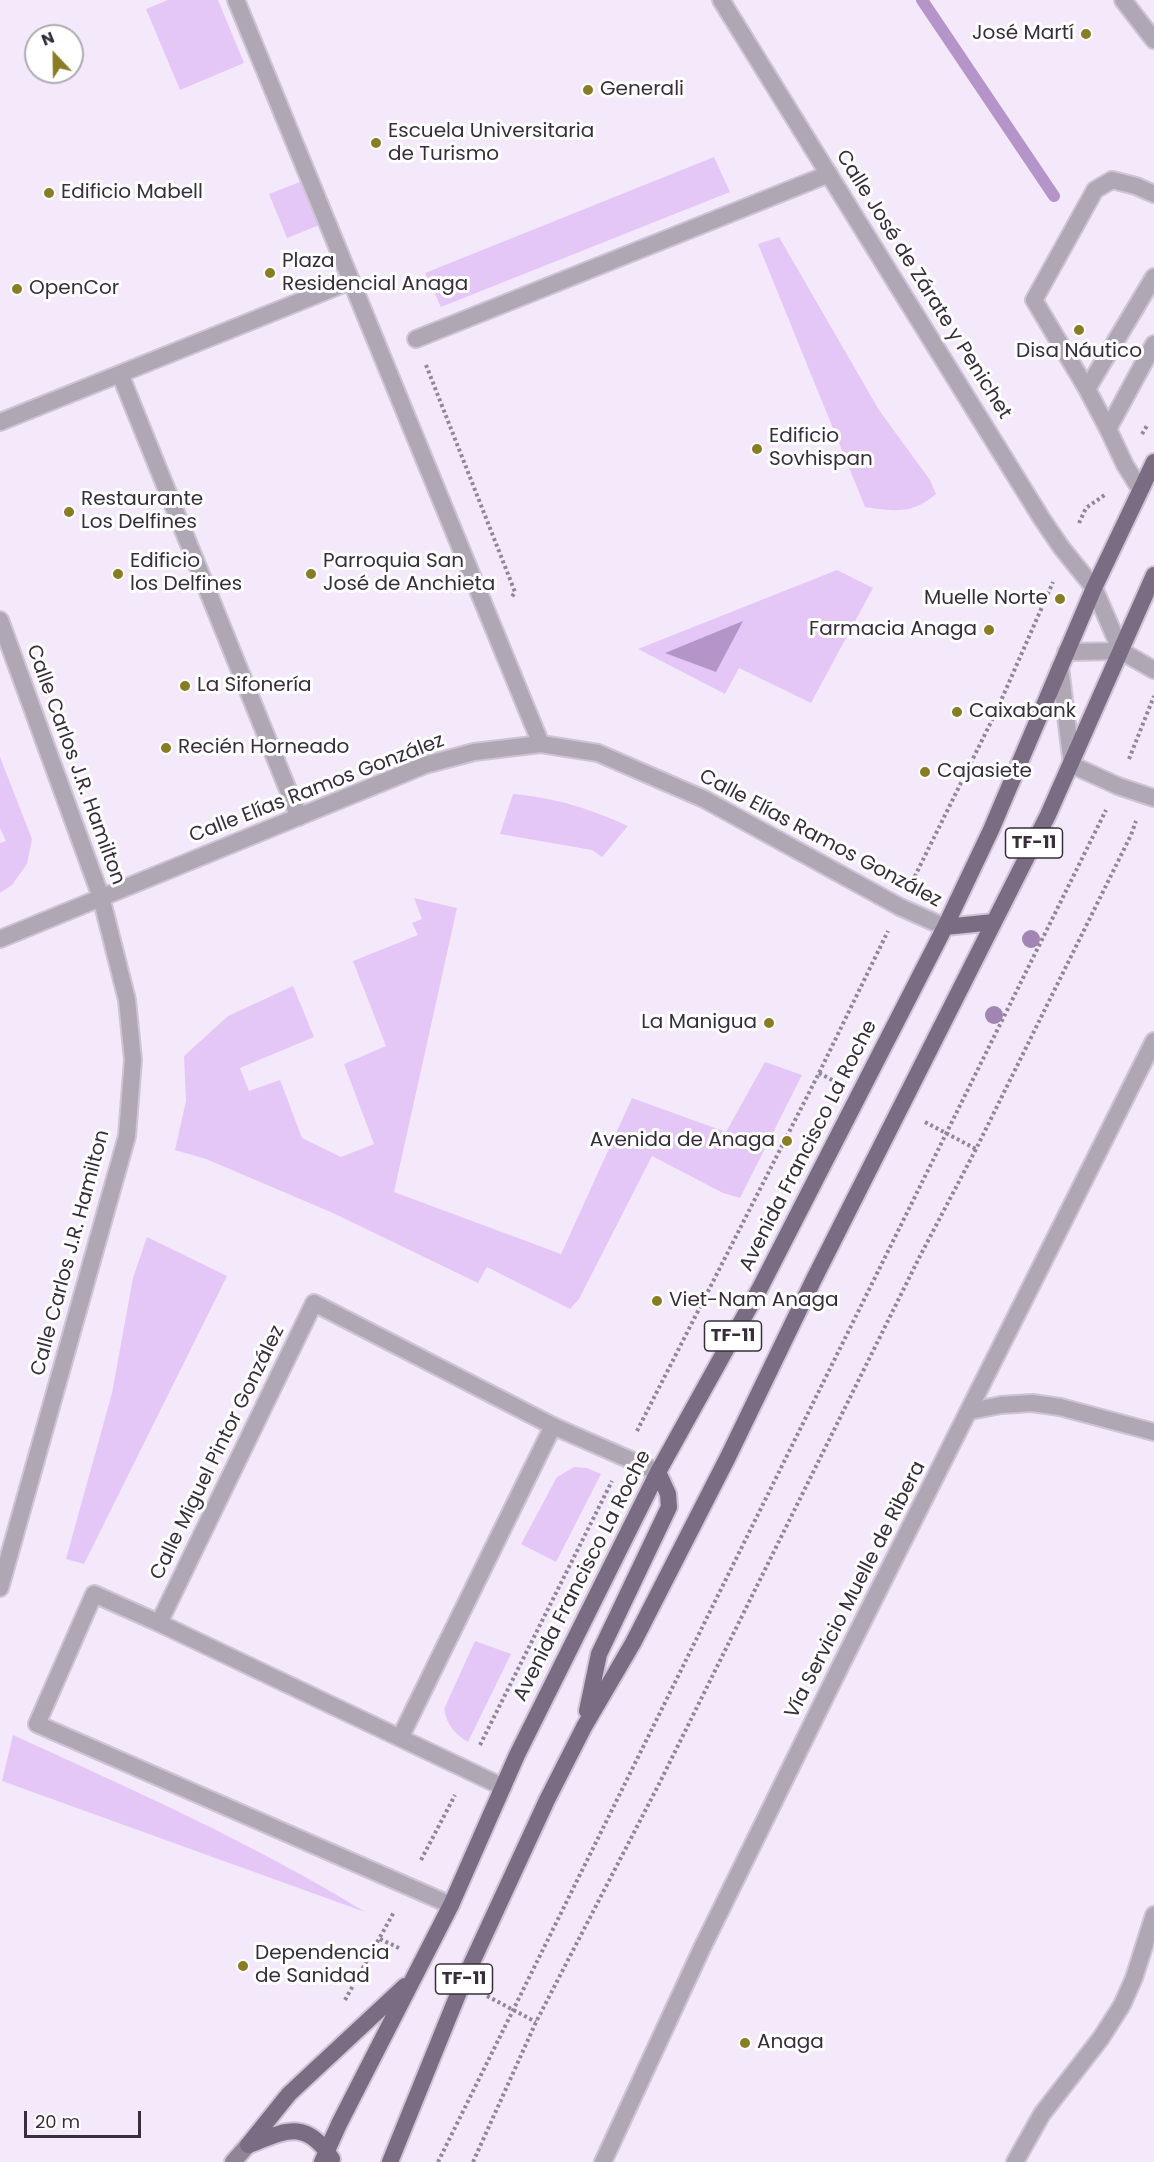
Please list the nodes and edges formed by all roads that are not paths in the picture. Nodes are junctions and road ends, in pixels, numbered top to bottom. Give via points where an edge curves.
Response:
1 (236, 0) edge
2 (721, 0) edge
3 (1123, 0) edge
4 (1154, 40) edge
5 (829, 174) junction
6 (1154, 194) edge
7 (1154, 277) edge
8 (351, 281) junction
9 (416, 339) road end
10 (1154, 344) edge
11 (120, 374) junction
12 (1087, 389) junction
13 (0, 422) edge
14 (1108, 429) junction
15 (1154, 462) edge
16 (1140, 489) junction
17 (1154, 565) edge
18 (1152, 579) edge
19 (1094, 588) junction
20 (0, 620) edge
21 (1121, 651) junction
22 (1063, 659) junction
23 (1154, 670) edge
24 (541, 744) junction
25 (1072, 765) junction
26 (1149, 796) edge
27 (299, 817) junction
28 (101, 897) junction
29 (994, 922) junction
30 (945, 927) junction
31 (0, 939) edge
32 (1154, 1041) edge
33 (970, 1411) junction
34 (553, 1426) junction
35 (1154, 1432) edge
36 (658, 1472) junction
37 (0, 1588) edge
38 (159, 1623) junction
39 (584, 1727) junction
40 (400, 1738) junction
41 (503, 1787) junction
42 (451, 1905) junction
43 (1154, 1915) edge
44 (413, 1980) junction
45 (248, 2145) junction
46 (327, 2158) edge
47 (232, 2162) edge
48 (390, 2162) edge
49 (603, 2162) edge
50 (1015, 2162) edge

1 - 8 street
2 - 5 street, Calle José de Zárate y Penichet
3 - 4 street
5 - 9 street
5 - 19 street, Calle José de Zárate y Penichet via 1042,519
6 - 12 street via 1112,180 1095,190 1034,300
7 - 12 street
8 - 11 street
8 - 24 street
10 - 14 street
11 - 13 street
11 - 27 street
12 - 14 street
14 - 16 street
15 - 16 main road, Avenida Francisco La Roche / TF-11
16 - 19 main road, Avenida Francisco La Roche / TF-11
17 - 18 main road
18 - 21 main road, TF-11
19 - 21 street, Calle José de Zárate y Penichet
19 - 22 main road, Avenida Francisco La Roche / TF-11
20 - 28 street, Calle Carlos J.R. Hamilton
21 - 22 street
21 - 23 street
21 - 25 main road, TF-11
22 - 25 street
22 - 30 main road, Avenida Francisco La Roche / TF-11 via 991,830
24 - 27 street, Calle Elías Ramos González via 474,752 425,765
24 - 30 street, Calle Elías Ramos González via 598,753 704,799 900,907
25 - 26 street
25 - 29 main road, TF-11
27 - 28 street, Calle Elías Ramos González
28 - 31 street, Calle Elías Ramos González
28 - 37 street, Calle Carlos J.R. Hamilton via 127,1000 132,1060 127,1136
29 - 30 main road
29 - 39 main road, TF-11 via 633,1643
30 - 36 main road, Avenida Francisco La Roche / TF-11 via 760,1288
32 - 33 street, Vía Servicio Muelle de Ribera
33 - 35 street via 1032,1403
33 - 49 street, Vía Servicio Muelle de Ribera via 708,1935
34 - 36 street, Calle Miguel Pintor González
34 - 38 street, Calle Miguel Pintor González via 314,1303
34 - 40 street
36 - 39 main road via 669,1507 598,1654
36 - 41 main road, Avenida Francisco La Roche / TF-11
38 - 40 street
38 - 42 street via 94,1594 37,1724
39 - 48 main road, TF-11 via 463,1982
40 - 41 street
41 - 42 main road, Avenida Francisco La Roche / TF-11
42 - 44 main road, Avenida Francisco La Roche / TF-11
43 - 50 street via 1122,2005 1042,2114
44 - 45 main road via 289,2094
44 - 46 main road, Avenida Francisco La Roche / TF-11
45 - 46 main road via 288,2130 303,2131 316,2139
45 - 47 main road

